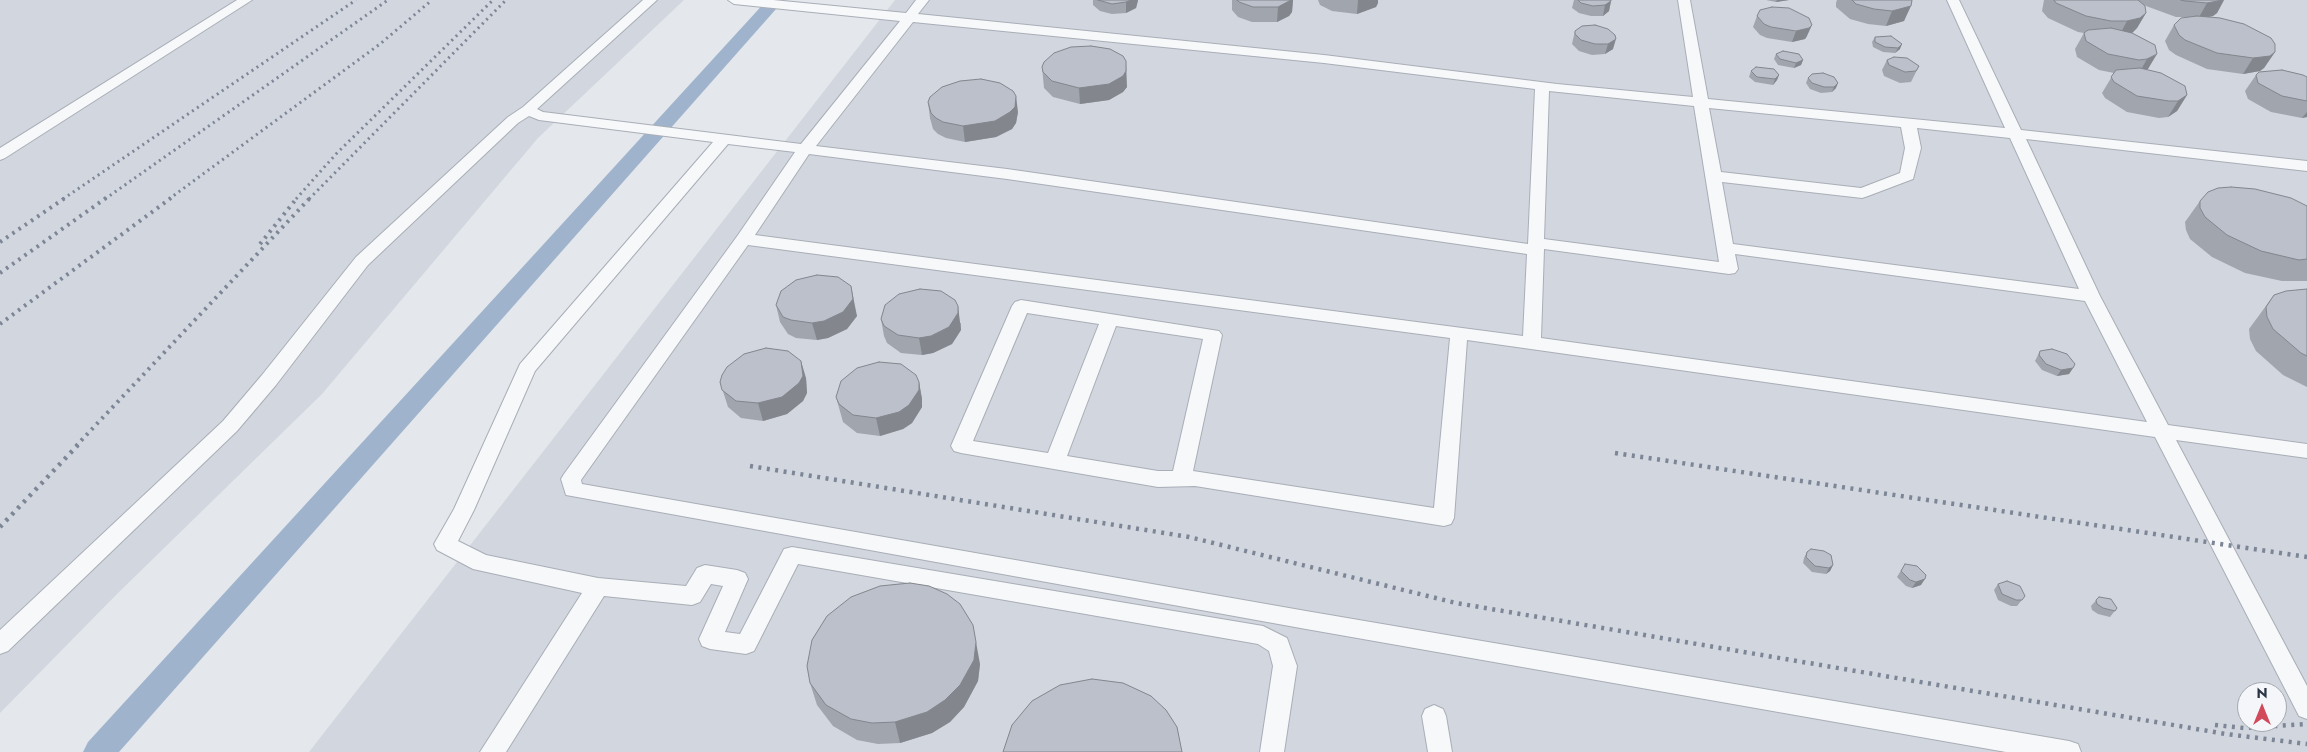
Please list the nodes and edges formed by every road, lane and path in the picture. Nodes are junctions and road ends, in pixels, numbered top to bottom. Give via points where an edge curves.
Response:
1 (246, 0) edge
2 (651, 0) edge
3 (734, 0) edge
4 (923, 0) edge
5 (1684, 0) edge
6 (1953, 0) edge
7 (910, 16) junction
8 (1542, 86) junction
9 (1702, 102) junction
10 (528, 110) junction
11 (1908, 123) junction
12 (2016, 134) junction
13 (724, 139) junction
14 (806, 148) junction
15 (0, 156) edge
16 (2307, 166) edge
17 (1714, 176) junction
18 (744, 239) junction
19 (1536, 246) junction
20 (1726, 248) junction
21 (2091, 296) junction
22 (1109, 320) junction
23 (1459, 333) junction
24 (1532, 343) junction
25 (2163, 432) junction
26 (2307, 451) edge
27 (1055, 462) junction
28 (1182, 478) junction
29 (598, 587) junction
30 (0, 644) edge
31 (2307, 709) edge
32 (1434, 716) dead end
33 (492, 752) edge
34 (1272, 752) edge
35 (1440, 752) edge
36 (2069, 752) edge

1 - 15 street
2 - 10 street
3 - 7 street
4 - 7 street
5 - 9 street
6 - 12 street
7 - 8 street via 1324,59
7 - 14 street
8 - 9 street
8 - 19 street
9 - 11 street
9 - 17 street
10 - 13 street via 539,116
10 - 30 street via 513,120 362,261 230,426
11 - 12 street
11 - 17 street via 1913,148 1907,176 1862,192
12 - 16 street
12 - 21 street
13 - 14 street
13 - 29 street via 527,368 464,510 445,544 481,563
14 - 18 street
14 - 19 street
17 - 20 street
18 - 23 street
18 - 36 street via 571,478 574,490
19 - 20 street via 1729,269
19 - 24 street
20 - 21 street
21 - 25 street
22 - 27 street
22 - 27 street via 1021,306 961,446
22 - 28 street via 1213,335
23 - 24 street
23 - 28 street via 1444,518
24 - 25 street
25 - 26 street
25 - 31 street
27 - 28 street via 1158,480
29 - 33 street
29 - 34 street via 692,596 705,574 737,579 710,639 746,644 792,555 1262,635 1279,645 1285,666
32 - 35 street

